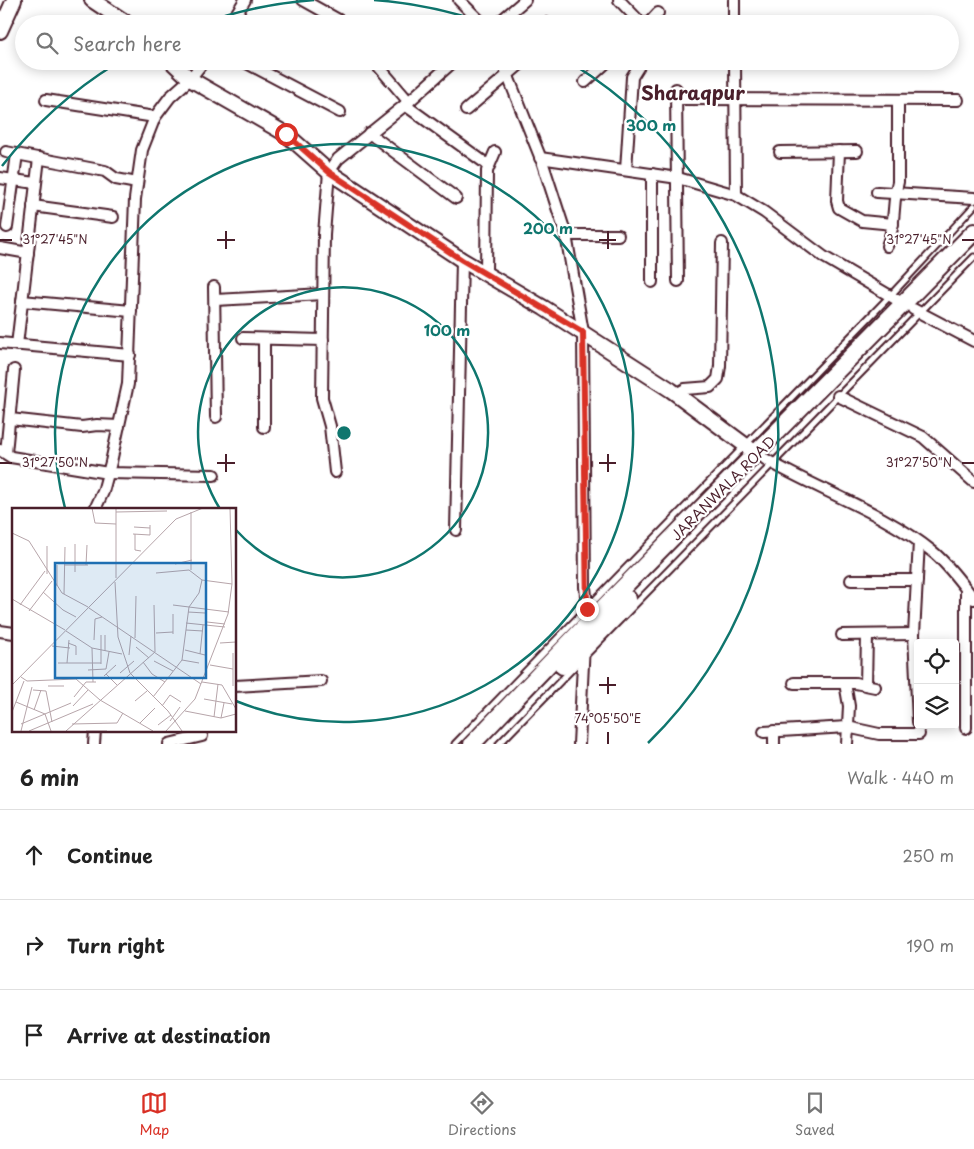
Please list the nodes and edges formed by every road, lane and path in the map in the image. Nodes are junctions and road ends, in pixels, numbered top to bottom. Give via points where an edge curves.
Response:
1 (14, 0) edge
2 (92, 0) edge
3 (246, 0) edge
4 (459, 0) edge
5 (525, 0) edge
6 (619, 0) edge
7 (734, 0) edge
8 (310, 2) edge
9 (114, 15) edge
10 (236, 15) edge
11 (331, 15) edge
12 (474, 15) edge
13 (508, 15) edge
14 (633, 15) edge
15 (734, 15) edge
16 (0, 31) edge
17 (180, 70) edge
18 (197, 70) edge
19 (260, 70) edge
20 (381, 70) edge
21 (444, 70) edge
22 (506, 70) edge
23 (514, 70) edge
24 (598, 70) edge
25 (636, 70) edge
26 (735, 70) edge
27 (508, 75) junction
28 (190, 79) junction
29 (585, 82) dead end
30 (46, 100) dead end
31 (736, 100) junction
32 (898, 100) junction
33 (958, 100) dead end
34 (407, 103) junction
35 (466, 110) dead end
36 (340, 112) dead end
37 (155, 117) junction
38 (369, 133) junction
39 (839, 151) junction
40 (857, 151) dead end
41 (6, 152) dead end
42 (495, 152) dead end
43 (780, 152) dead end
44 (17, 154) junction
45 (39, 158) junction
46 (540, 158) junction
47 (488, 165) junction
48 (626, 170) junction
49 (329, 172) junction
50 (652, 174) junction
51 (0, 178) edge
52 (678, 178) junction
53 (13, 180) junction
54 (35, 183) junction
55 (137, 183) junction
56 (877, 192) dead end
57 (894, 193) junction
58 (736, 195) junction
59 (456, 198) dead end
60 (974, 198) edge
61 (33, 206) junction
62 (974, 206) edge
63 (113, 217) dead end
64 (893, 224) junction
65 (7, 227) dead end
66 (974, 232) edge
67 (566, 235) junction
68 (618, 235) dead end
69 (722, 243) dead end
70 (887, 246) dead end
71 (974, 246) edge
72 (0, 248) edge
73 (28, 253) junction
74 (974, 257) edge
75 (462, 260) junction
76 (486, 274) junction
77 (678, 281) dead end
78 (652, 282) dead end
79 (214, 287) dead end
80 (323, 294) junction
81 (215, 300) junction
82 (22, 302) junction
83 (907, 306) junction
84 (131, 311) junction
85 (583, 332) junction
86 (243, 338) dead end
87 (264, 339) junction
88 (323, 340) junction
89 (974, 341) edge
90 (0, 343) edge
91 (17, 345) junction
92 (130, 354) junction
93 (14, 370) dead end
94 (676, 394) junction
95 (838, 396) junction
96 (216, 417) dead end
97 (10, 419) junction
98 (119, 426) junction
99 (264, 427) dead end
100 (3, 451) edge
101 (760, 456) junction
102 (335, 472) dead end
103 (108, 473) junction
104 (214, 475) dead end
105 (974, 482) edge
106 (95, 508) edge
107 (456, 530) dead end
108 (919, 542) junction
109 (851, 580) dead end
110 (917, 580) junction
111 (966, 589) junction
112 (974, 598) edge
113 (588, 616) junction
114 (914, 634) junction
115 (842, 635) dead end
116 (867, 635) junction
117 (584, 651) junction
118 (321, 682) dead end
119 (794, 683) dead end
120 (845, 683) junction
121 (236, 686) edge
122 (847, 727) junction
123 (966, 728) dead end
124 (918, 731) edge
125 (202, 736) dead end
126 (170, 744) edge
127 (455, 744) edge
128 (472, 744) edge
129 (487, 744) edge
130 (499, 744) edge
131 (579, 744) edge
132 (774, 744) edge
133 (847, 744) edge

1 - 16 street
2 - 9 street
3 - 10 street
4 - 12 street
5 - 13 street
6 - 14 street
7 - 15 street
8 - 11 street
17 - 28 street
18 - 28 street
19 - 36 street
20 - 34 street
21 - 34 street
22 - 27 street
23 - 27 street
24 - 29 street
25 - 48 street
26 - 31 street
27 - 35 street
27 - 46 street
28 - 37 street via 170,97
28 - 49 street via 286,134
30 - 37 street
31 - 32 street
31 - 52 street via 676,94
31 - 58 street
32 - 33 street
32 - 57 street via 898,182
34 - 38 street
34 - 47 street
37 - 55 street via 142,150
38 - 49 street via 338,159
38 - 59 street
39 - 40 street
39 - 43 street
39 - 64 street via 837,201 840,208 862,222
41 - 44 street
42 - 47 street
44 - 45 street
44 - 53 street
45 - 54 street
45 - 55 street via 105,171 116,179
46 - 48 street
46 - 67 street
47 - 76 street
48 - 50 street
49 - 75 street
49 - 80 street
50 - 52 street
50 - 78 street
51 - 53 street
52 - 58 street
52 - 77 street
53 - 54 street
53 - 65 street
54 - 61 street
55 - 84 street
56 - 57 street
57 - 60 street
57 - 64 street
58 - 83 street via 824,257
61 - 63 street
61 - 73 street
62 - 83 lane
64 - 70 street
66 - 83 main road, JARANWALA ROAD
67 - 68 street
67 - 85 street
69 - 94 street via 718,379 710,387 690,388
71 - 83 main road, JARANWALA ROAD
72 - 73 street
73 - 82 street
74 - 83 lane
75 - 76 street
75 - 107 street
76 - 85 street
79 - 81 street
80 - 81 street
80 - 88 street
81 - 96 street
82 - 84 street
82 - 91 street
83 - 89 street
83 - 95 lane
83 - 101 main road, JARANWALA ROAD
83 - 101 lane
84 - 92 street
85 - 94 street
85 - 113 street
86 - 87 street
87 - 88 street
87 - 99 street
88 - 102 street via 322,398 330,426
90 - 91 street
91 - 92 street
92 - 98 street via 128,384
93 - 97 street
94 - 101 street
95 - 101 lane
95 - 105 street via 923,437
97 - 98 street via 82,427
97 - 100 street
98 - 103 street
100 - 103 street via 11,457
101 - 108 street
101 - 113 main road, JARANWALA ROAD
101 - 117 main road, JARANWALA ROAD
103 - 104 street
103 - 106 street
108 - 110 street
108 - 111 street via 934,553
109 - 110 street
110 - 114 street
111 - 112 street
111 - 123 street
113 - 127 lane
113 - 128 main road, JARANWALA ROAD
114 - 116 street
114 - 124 street
115 - 116 street
116 - 120 street via 870,686
117 - 129 main road, JARANWALA ROAD
117 - 130 lane
117 - 131 street
118 - 121 street
119 - 120 street
120 - 122 street via 849,706
122 - 124 street via 879,734
122 - 132 street via 769,731
122 - 133 street
125 - 126 street

